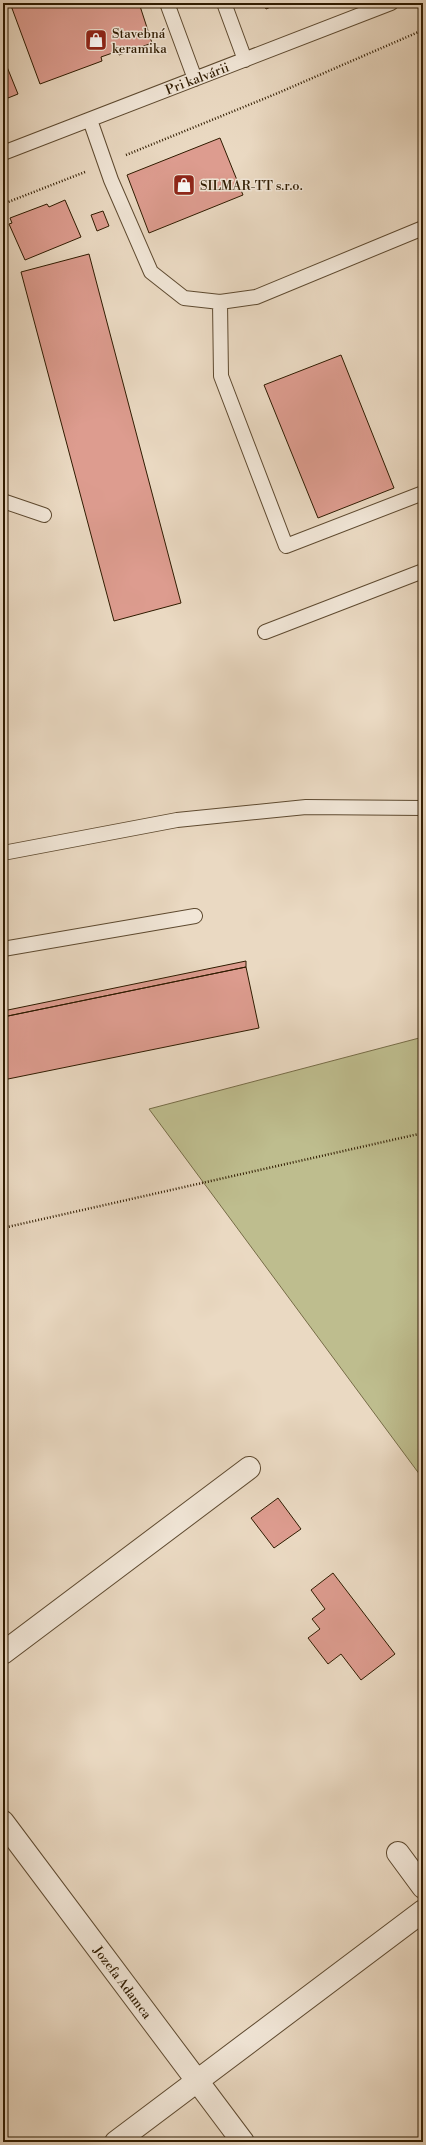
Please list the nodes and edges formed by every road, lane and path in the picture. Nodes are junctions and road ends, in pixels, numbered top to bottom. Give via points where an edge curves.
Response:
1 (167, 3) edge
2 (224, 3) edge
3 (392, 3) edge
4 (423, 30) edge
5 (245, 60) junction
6 (195, 79) junction
7 (90, 120) junction
8 (3, 153) edge
9 (106, 163) junction
10 (3, 204) edge
11 (423, 228) edge
12 (220, 302) junction
13 (423, 493) edge
14 (3, 501) edge
15 (44, 515) dead end
16 (423, 571) edge
17 (265, 632) dead end
18 (423, 808) edge
19 (3, 853) edge
20 (195, 916) dead end
21 (3, 949) edge
22 (423, 1133) edge
23 (3, 1228) edge
24 (249, 1468) dead end
25 (3, 1653) edge
26 (3, 1822) edge
27 (398, 1853) dead end
28 (423, 1887) edge
29 (423, 1911) edge
30 (198, 2081) junction
31 (116, 2142) edge
32 (243, 2142) edge

1 - 6 lane
2 - 5 lane
3 - 5 lane, Pri kalvárii
4 - 9 path
5 - 6 lane, Pri kalvárii
6 - 7 lane, Pri kalvárii
7 - 8 lane, Pri kalvárii
7 - 9 lane
9 - 10 path
9 - 12 lane via 151,272 184,298
11 - 12 lane via 256,297
12 - 13 lane via 221,376 286,546
14 - 15 lane
16 - 17 lane
18 - 19 lane via 306,807 177,820
20 - 21 lane
22 - 23 path
24 - 25 street
26 - 30 street, Jozefa Adamca
27 - 28 street
29 - 30 street
30 - 31 street
30 - 32 street, Jozefa Adamca

